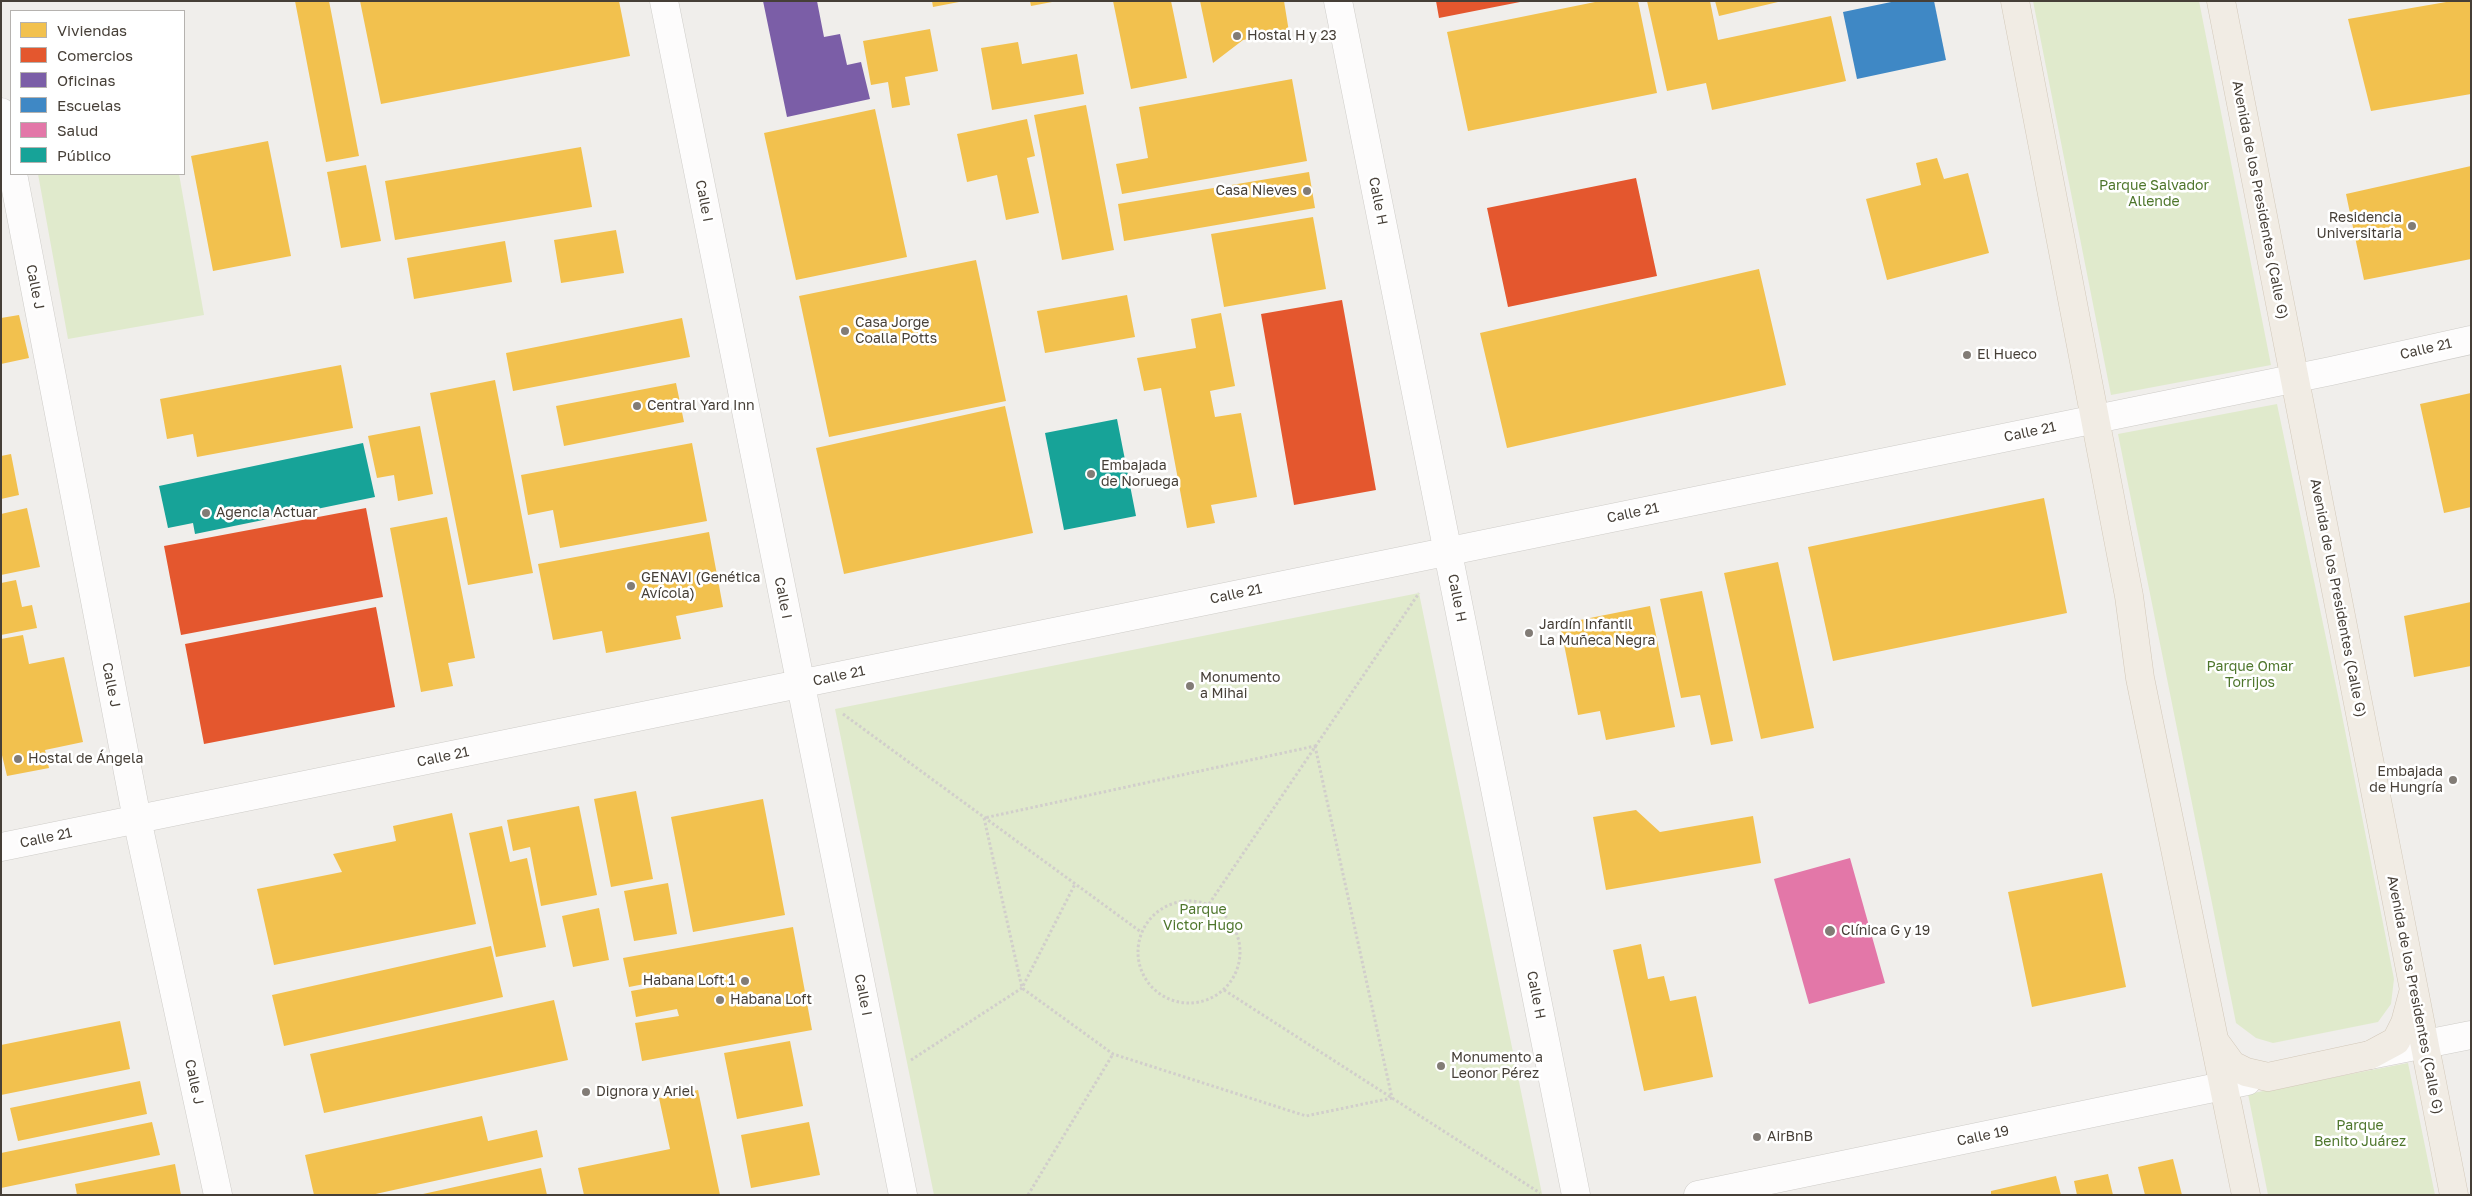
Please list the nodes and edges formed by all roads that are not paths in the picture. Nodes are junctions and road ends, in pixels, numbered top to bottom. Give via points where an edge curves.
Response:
1 (664, 1) edge
2 (1338, 1) edge
3 (2015, 1) edge
4 (2221, 1) edge
5 (1, 112) edge
6 (10, 160) edge
7 (13, 175) edge
8 (2471, 340) edge
9 (2295, 378) junction
10 (2095, 418) junction
11 (1447, 551) junction
12 (800, 684) junction
13 (136, 819) junction
14 (1, 847) edge
15 (2414, 990) junction
16 (2471, 1035) edge
17 (2216, 1043) junction
18 (2425, 1045) junction
19 (2370, 1055) junction
20 (2268, 1077) junction
21 (2224, 1084) junction
22 (218, 1195) edge
23 (903, 1195) edge
24 (1576, 1195) edge
25 (1698, 1195) edge
26 (2246, 1195) edge
27 (2454, 1195) edge

1 - 12 street, Calle I
2 - 11 street, Calle H
3 - 10 main road
4 - 9 main road, Avenida de los Presidentes (Calle G)
5 - 6 street
7 - 13 street, Calle J
8 - 9 street, Calle 21
9 - 10 street, Calle 21
9 - 15 main road, Avenida de los Presidentes (Calle G)
10 - 11 street, Calle 21
10 - 17 main road via 2129,596 2140,678
11 - 12 street, Calle 21
11 - 24 street, Calle H
12 - 13 street, Calle 21
12 - 23 street, Calle I
13 - 14 street, Calle 21
13 - 22 street, Calle J
15 - 18 main road, Avenida de los Presidentes (Calle G)
15 - 19 main road via 2396,1041
16 - 18 street
17 - 20 main road via 2232,1065
17 - 21 main road
18 - 19 street
18 - 27 main road, Avenida de los Presidentes (Calle G)
19 - 20 main road
20 - 21 street, Calle 19
21 - 25 street, Calle 19
21 - 26 main road

